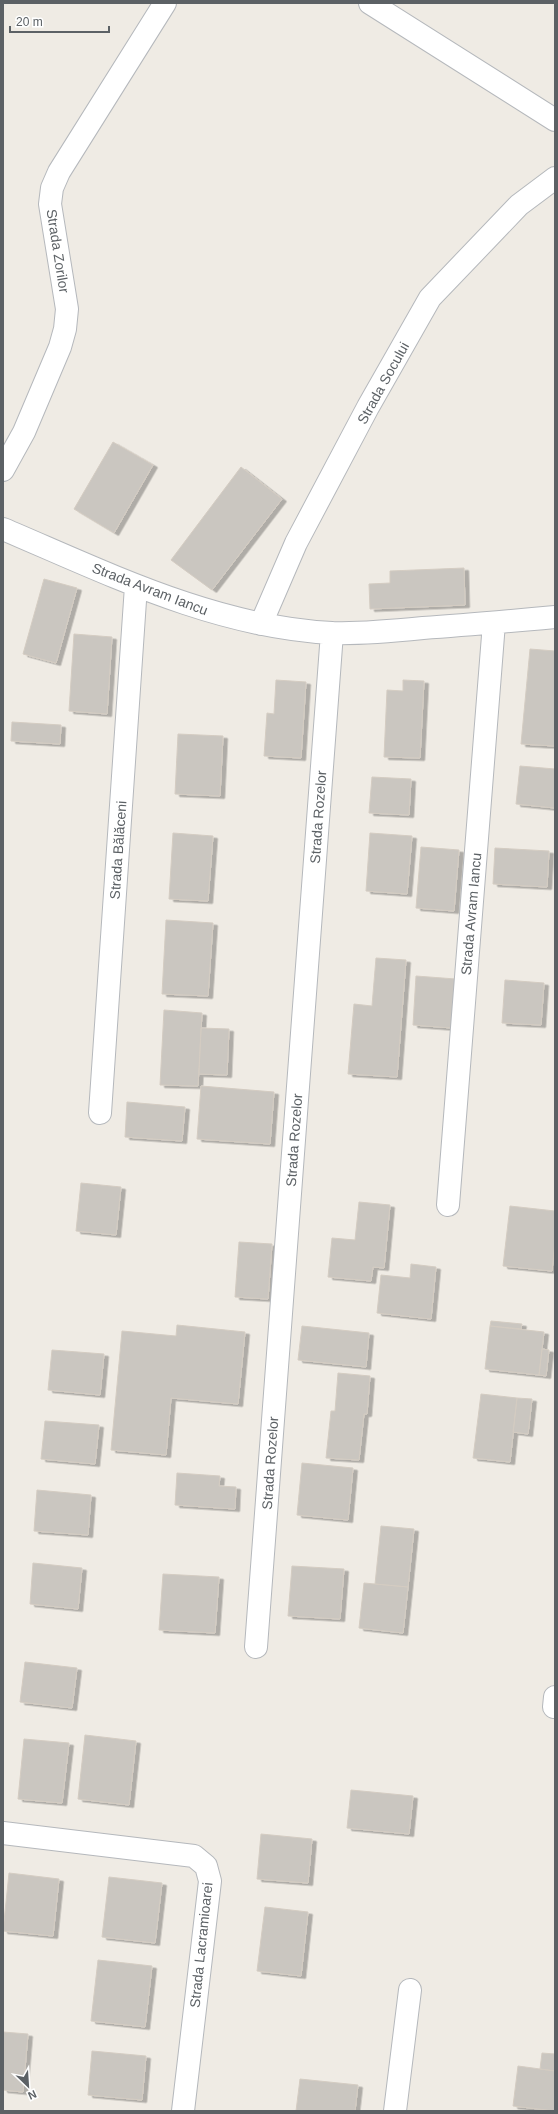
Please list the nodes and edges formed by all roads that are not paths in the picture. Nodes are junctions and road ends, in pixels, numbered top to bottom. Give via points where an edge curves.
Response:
1 (164, 3) edge
2 (370, 3) edge
3 (555, 120) edge
4 (555, 178) edge
5 (3, 470) edge
6 (3, 529) edge
7 (136, 586) junction
8 (555, 618) edge
9 (494, 623) junction
10 (261, 624) junction
11 (332, 633) junction
12 (100, 1114) dead end
13 (448, 1205) dead end
14 (256, 1647) dead end
15 (3, 1833) edge
16 (410, 1990) dead end
17 (183, 2111) edge
18 (395, 2111) edge

1 - 5 street, Strada Zorilor via 59,172 52,188 50,204 67,309 65,329 60,347 24,432
2 - 3 street
4 - 10 street, Strada Socului via 519,205 430,298 368,407 296,543
6 - 7 street, Strada Avram Iancu
7 - 10 street, Strada Avram Iancu via 202,610
7 - 12 street, Strada Bălăceni
8 - 9 street, Strada Avram Iancu
9 - 11 street, Strada Avram Iancu
9 - 13 street, Strada Avram Iancu
10 - 11 street, Strada Avram Iancu
11 - 14 street, Strada Rozelor
15 - 17 street, Strada Lacramioarei via 194,1856 206,1866 210,1881
16 - 18 street

